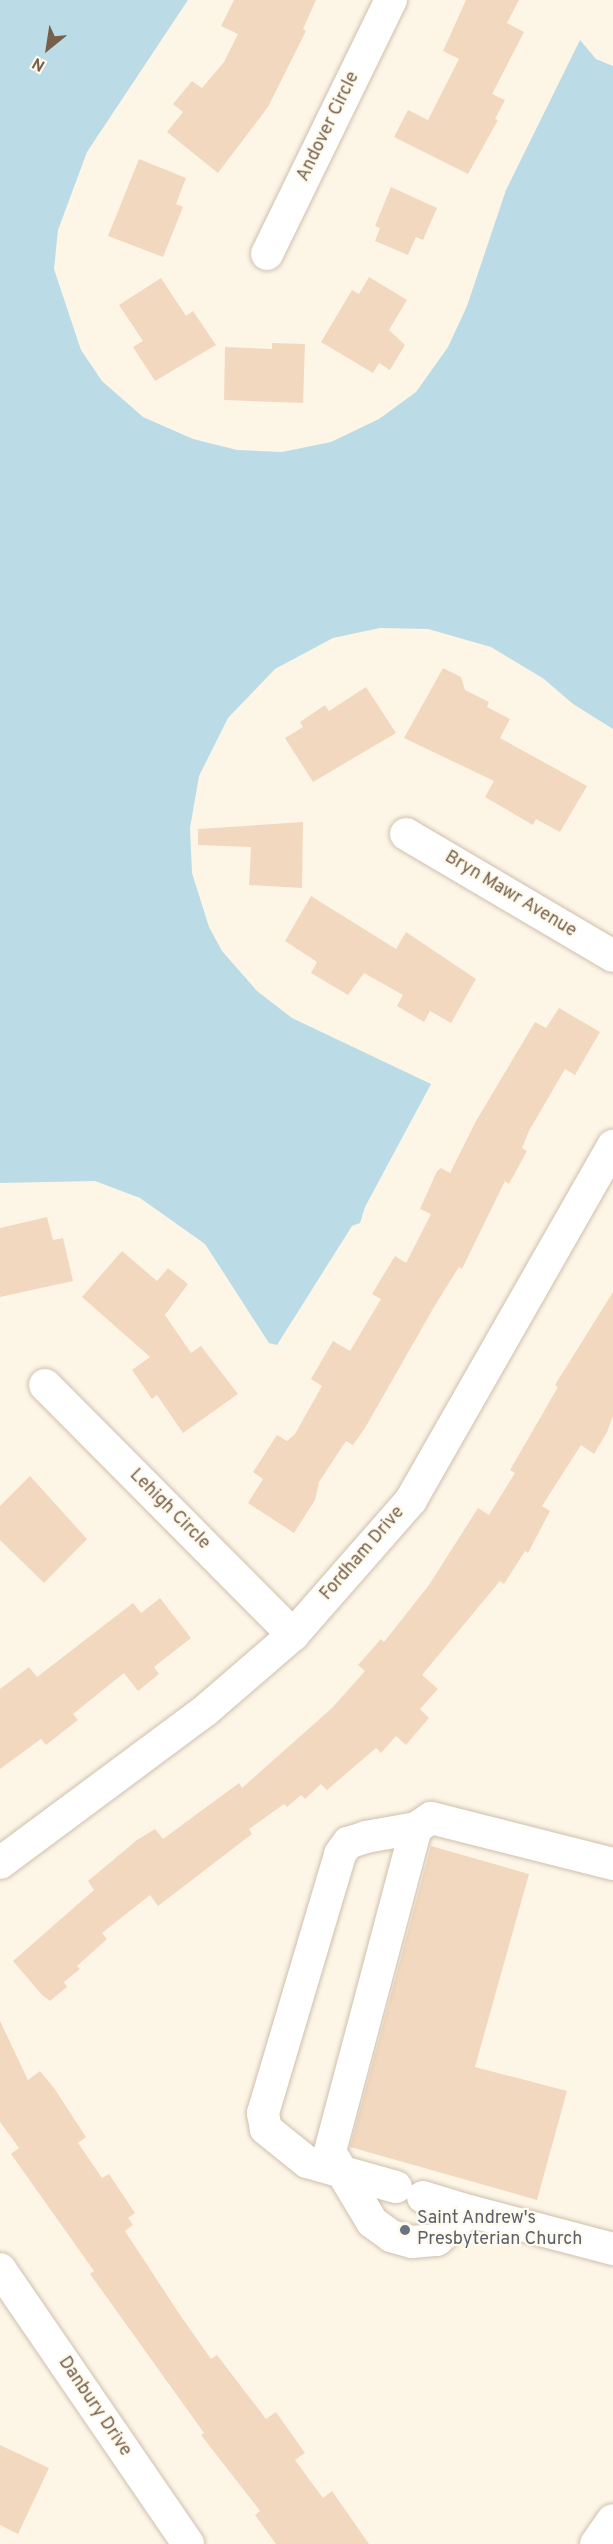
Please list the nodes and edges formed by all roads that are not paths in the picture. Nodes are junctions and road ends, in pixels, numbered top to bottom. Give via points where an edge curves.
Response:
1 (391, 0) edge
2 (267, 254) dead end
3 (406, 834) dead end
4 (613, 956) edge
5 (613, 1146) edge
6 (45, 1385) dead end
7 (293, 1635) junction
8 (416, 1828) junction
9 (0, 1863) edge
10 (613, 1864) edge
11 (341, 2171) junction
12 (469, 2211) junction
13 (613, 2248) edge
14 (1, 2272) edge
15 (613, 2520) edge
16 (188, 2544) edge
17 (596, 2544) edge

1 - 2 street, Andover Circle
3 - 4 street, Bryn Mawr Avenue
5 - 7 street, Fordham Drive via 411,1500
6 - 7 street, Lehigh Circle
7 - 9 street, Fordham Drive via 206,1710
8 - 10 street via 431,1818
8 - 11 street via 330,2152
8 - 11 street via 348,1843 340,1854 262,2113 266,2129 286,2146 308,2162
11 - 12 street
11 - 12 street via 372,2222 391,2236 412,2242 437,2240
12 - 13 street
14 - 16 street, Danbury Drive
15 - 17 street

